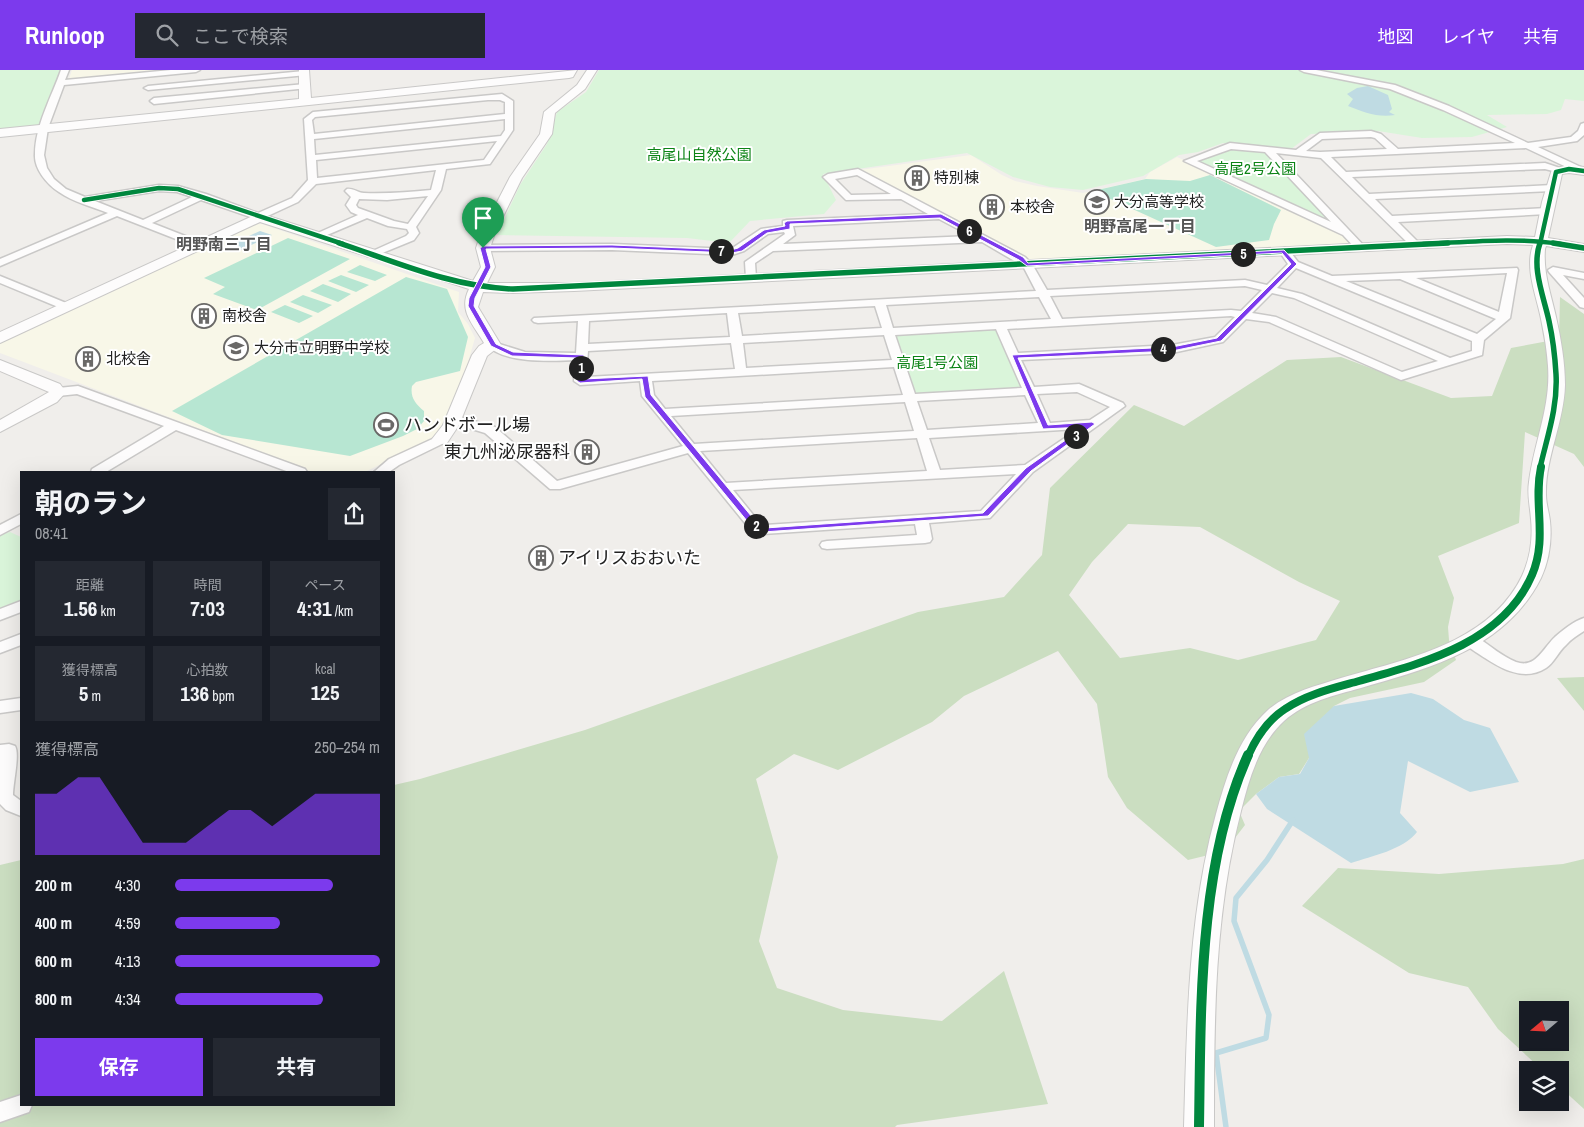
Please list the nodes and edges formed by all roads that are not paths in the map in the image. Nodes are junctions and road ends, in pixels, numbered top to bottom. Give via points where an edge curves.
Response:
1 (65, 70) edge
2 (196, 70) edge
3 (473, 70) edge
4 (572, 70) edge
5 (592, 70) edge
6 (1304, 70) edge
7 (304, 71) edge
8 (151, 74) junction
9 (60, 83) junction
10 (478, 84) junction
11 (305, 86) junction
12 (148, 88) junction
13 (305, 100) junction
14 (154, 101) junction
15 (429, 103) junction
16 (151, 116) junction
17 (509, 116) junction
18 (435, 122) junction
19 (405, 126) junction
20 (1584, 126) edge
21 (44, 128) junction
22 (0, 132) edge
23 (310, 136) junction
24 (505, 138) junction
25 (1571, 140) junction
26 (1584, 144) edge
27 (411, 146) junction
28 (1532, 146) junction
29 (1268, 150) junction
30 (1396, 152) junction
31 (1298, 153) junction
32 (1323, 155) junction
33 (311, 158) junction
34 (440, 166) junction
35 (1583, 168) edge
36 (1561, 170) junction
37 (1344, 175) junction
38 (333, 179) junction
39 (313, 181) junction
40 (1552, 188) junction
41 (433, 193) junction
42 (203, 196) junction
43 (356, 196) junction
44 (902, 196) junction
45 (1366, 197) junction
46 (84, 200) junction
47 (846, 209) junction
48 (1546, 211) junction
49 (116, 213) junction
50 (366, 215) junction
51 (941, 216) junction
52 (259, 217) junction
53 (1389, 219) junction
54 (144, 224) junction
55 (410, 227) junction
56 (788, 228) junction
57 (1347, 233) junction
58 (316, 236) junction
59 (984, 239) junction
60 (1541, 241) junction
61 (200, 245) junction
62 (1416, 245) junction
63 (483, 248) junction
64 (770, 248) junction
65 (1361, 248) junction
66 (1584, 248) edge
67 (1284, 252) junction
68 (371, 254) junction
69 (0, 263) edge
70 (1027, 264) junction
71 (1294, 264) junction
72 (1400, 275) junction
73 (1584, 276) edge
74 (751, 278) junction
75 (0, 279) edge
76 (1331, 279) junction
77 (478, 287) junction
78 (1269, 289) junction
79 (1044, 294) junction
80 (880, 302) junction
81 (1584, 304) edge
82 (67, 306) junction
83 (732, 310) junction
84 (1244, 314) junction
85 (584, 318) junction
86 (1504, 318) junction
87 (538, 320) dead end
88 (1059, 323) junction
89 (1000, 326) junction
90 (889, 332) junction
91 (3, 334) edge
92 (1478, 339) junction
93 (736, 340) junction
94 (493, 345) junction
95 (582, 352) junction
96 (1014, 357) junction
97 (1450, 362) junction
98 (899, 363) junction
99 (0, 365) edge
100 (741, 372) junction
101 (646, 377) junction
102 (1029, 391) junction
103 (58, 392) junction
104 (910, 397) junction
105 (662, 413) junction
106 (453, 419) junction
107 (1092, 424) junction
108 (174, 426) junction
109 (0, 427) edge
110 (1046, 428) junction
111 (922, 435) junction
112 (442, 439) joint
113 (690, 448) junction
114 (1028, 469) junction
115 (99, 471) edge
116 (289, 471) edge
117 (382, 471) edge
118 (935, 475) junction
119 (723, 487) junction
120 (20, 519) edge
121 (921, 519) junction
122 (843, 524) junction
123 (4, 529) edge
124 (20, 533) edge
125 (846, 544) junction
126 (827, 545) dead end
127 (20, 606) edge
128 (0, 615) edge
129 (1584, 623) edge
130 (20, 639) edge
131 (1471, 641) junction
132 (0, 648) edge
133 (20, 704) edge
134 (0, 707) edge
135 (0, 751) edge
136 (20, 809) edge
137 (20, 1105) edge
138 (0, 1112) edge
139 (1199, 1127) edge

1 - 9 street
2 - 8 street
3 - 10 street
4 - 10 street via 569,75
5 - 63 street via 581,87 550,112 546,134 516,177
6 - 28 street via 1392,87
7 - 11 street
7 - 12 street
8 - 9 street
8 - 12 street
9 - 21 street
10 - 13 street
11 - 13 street
11 - 14 street
12 - 14 street via 155,94
13 - 16 street
14 - 16 street
15 - 17 street via 502,98 509,101
15 - 18 street
15 - 23 street via 313,115 308,119
16 - 21 street
17 - 18 street
17 - 24 street via 509,130
18 - 19 street
19 - 23 street
19 - 27 street
20 - 25 street via 1580,135
21 - 22 street
21 - 46 street via 39,155 42,168 57,186
23 - 33 street
24 - 27 street
24 - 34 street via 487,162
25 - 26 street
25 - 28 street
27 - 33 street
28 - 30 street
28 - 35 street
29 - 31 street
29 - 57 street
29 - 57 street via 1230,146 1189,161
30 - 31 street via 1371,134 1320,136
30 - 32 street
31 - 32 street
32 - 37 street
33 - 39 street
34 - 38 street
34 - 41 street via 440,178
35 - 36 street
36 - 37 street via 1545,166
36 - 40 street via 1556,172
37 - 45 street
38 - 39 street
38 - 43 street via 344,184
39 - 52 street via 295,200
40 - 45 street
40 - 48 street
41 - 43 street
41 - 55 street
42 - 46 street via 159,188
42 - 52 street
42 - 54 street
43 - 50 street via 352,208
44 - 47 street
44 - 47 street via 858,172 828,176
44 - 51 street
45 - 53 street
46 - 49 street
47 - 51 street
47 - 56 street via 787,223
48 - 53 street
48 - 60 street
49 - 54 street
49 - 69 street
50 - 55 street
50 - 58 street
51 - 59 street
52 - 58 street
52 - 61 street
53 - 62 street
54 - 61 street
55 - 68 street via 414,232 412,236
56 - 63 street via 766,231 732,252 622,247
56 - 64 street via 790,235
57 - 65 street
58 - 68 street
59 - 64 street
59 - 70 street
60 - 62 street
60 - 66 street
60 - 131 street via 1537,264 1550,324 1556,385 1537,495 1540,549 1531,577 1519,598
61 - 82 street
62 - 65 street
63 - 77 street via 488,267
64 - 74 street via 750,262
65 - 67 street
67 - 70 street
67 - 71 street
68 - 77 street
70 - 74 street
70 - 79 street
71 - 76 street
71 - 78 street
72 - 76 street
72 - 86 street
72 - 86 street via 1513,270
73 - 81 street via 1553,270
74 - 77 street via 574,287
75 - 82 street
76 - 92 street
77 - 94 street via 471,306
78 - 79 street via 1244,283
78 - 84 street
78 - 97 street via 1298,296
79 - 80 street
79 - 88 street
80 - 83 street
80 - 90 street
82 - 91 street
83 - 85 street
83 - 93 street
84 - 88 street
84 - 96 street via 1219,340 1172,349
84 - 97 street via 1272,319 1401,376
85 - 87 street
85 - 95 street
86 - 92 street
88 - 89 street
89 - 90 street
89 - 96 street
90 - 93 street
90 - 98 street
92 - 97 street via 1478,352
93 - 95 street
93 - 100 street
94 - 95 street via 512,354 543,356
94 - 106 street via 480,355
95 - 101 street via 580,381
96 - 102 street
98 - 100 street
98 - 104 street
99 - 103 street via 54,387
100 - 101 street
101 - 105 street via 648,396
102 - 104 street
102 - 107 street via 1079,388 1119,406
102 - 110 street
103 - 108 street via 78,390
103 - 109 street
104 - 105 street
104 - 111 street
105 - 113 street
106 - 112 street
106 - 113 street via 490,430 555,486
107 - 110 street
107 - 114 street
108 - 115 street
108 - 116 street
110 - 111 street
111 - 113 street
111 - 118 street
112 - 117 street
113 - 119 street
114 - 118 street
114 - 121 street via 985,515
118 - 119 street
119 - 122 street via 754,525 763,530
120 - 123 street
121 - 122 street
121 - 125 street via 925,539
122 - 125 street
123 - 124 street
125 - 126 street
127 - 128 street
129 - 131 street via 1560,641 1539,665 1527,668 1512,667
130 - 132 street
131 - 139 street via 1426,661 1300,700 1268,724 1256,739 1242,768 1223,826 1209,897 1202,981
133 - 134 street
135 - 136 street via 8,750 4,797
137 - 138 street

